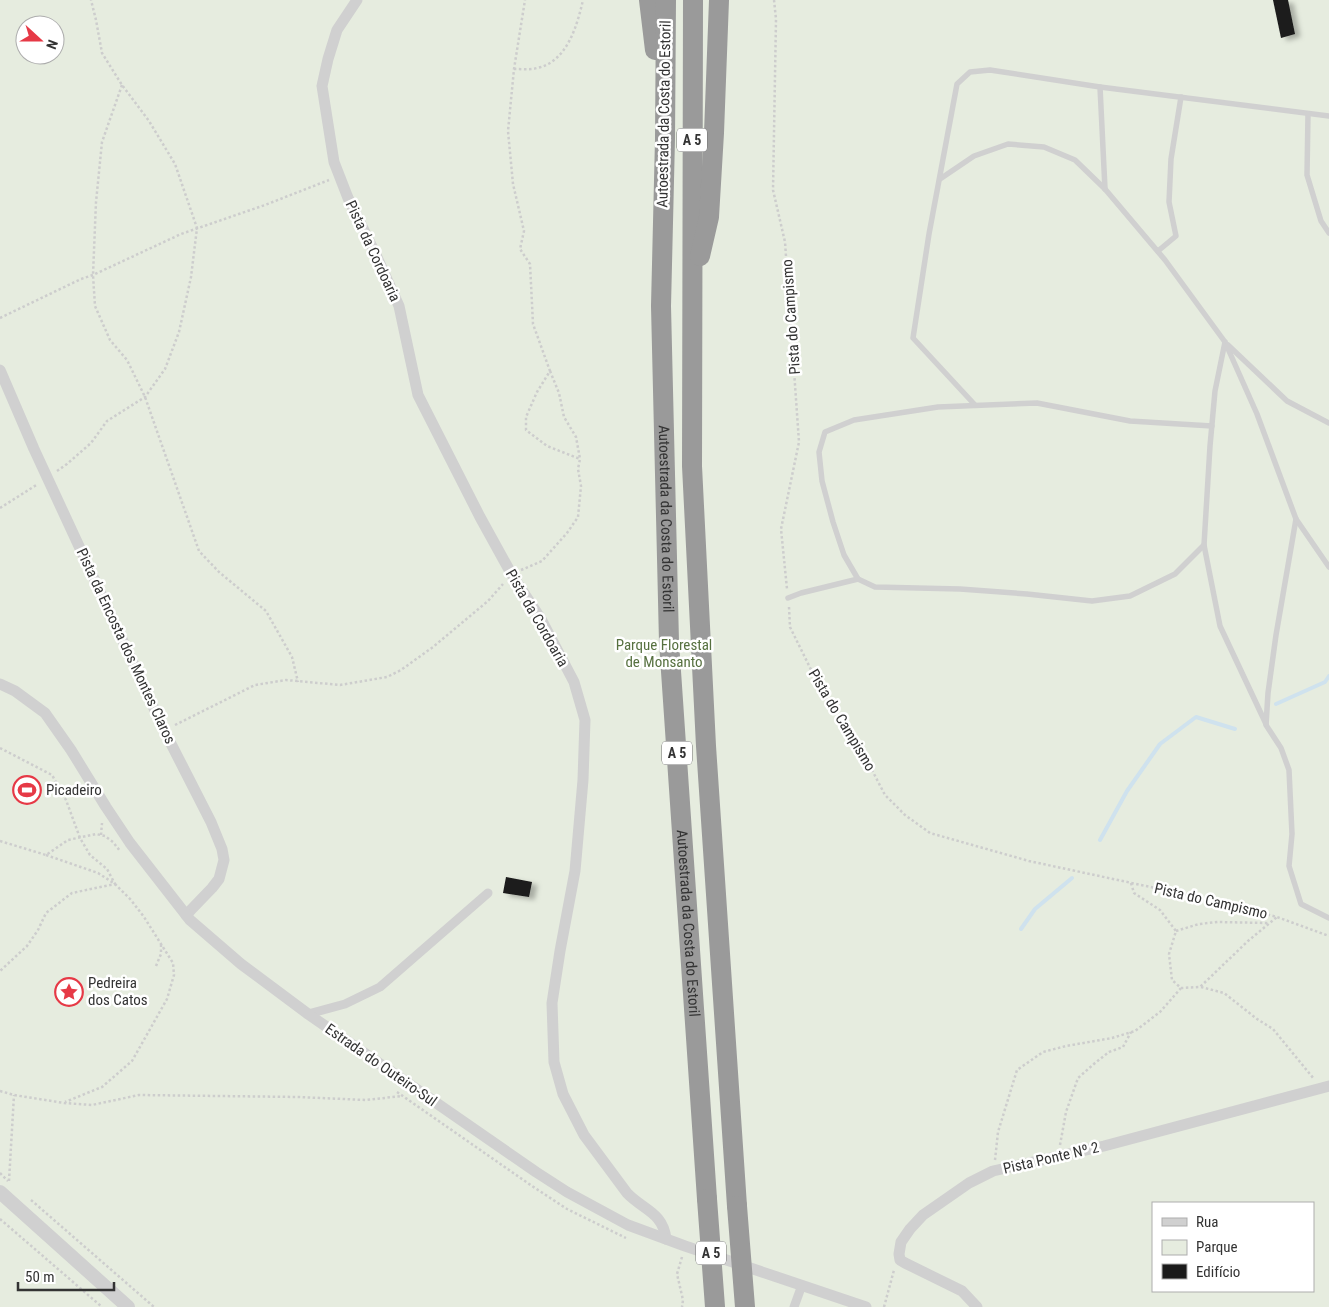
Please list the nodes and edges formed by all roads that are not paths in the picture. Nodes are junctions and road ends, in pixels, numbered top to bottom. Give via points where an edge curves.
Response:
1 (357, 0) edge
2 (649, 0) edge
3 (666, 0) edge
4 (693, 0) edge
5 (700, 0) edge
6 (719, 0) edge
7 (693, 48) junction
8 (1100, 87) junction
9 (1181, 97) junction
10 (1308, 114) junction
11 (1329, 116) edge
12 (665, 139) junction
13 (940, 179) junction
14 (1106, 189) junction
15 (1329, 234) edge
16 (1158, 251) junction
17 (692, 297) junction
18 (1225, 342) junction
19 (0, 370) edge
20 (975, 406) junction
21 (1329, 423) edge
22 (1212, 426) junction
23 (1296, 519) junction
24 (1204, 545) junction
25 (1329, 567) edge
26 (858, 579) junction
27 (788, 598) road end
28 (0, 684) edge
29 (1266, 725) junction
30 (488, 893) dead end
31 (186, 915) junction
32 (1329, 918) edge
33 (308, 1014) junction
34 (1325, 1087) edge
35 (4, 1187) edge
36 (666, 1239) junction
37 (802, 1285) junction
38 (128, 1307) edge
39 (715, 1307) edge
40 (745, 1307) edge
41 (794, 1307) edge
42 (866, 1307) edge
43 (977, 1307) edge

1 - 36 street, Pista da Cordoaria via 337,30 322,86 334,162 399,306 418,395 480,517 541,619 574,682 585,720 575,871 552,1003 554,1062 563,1094 584,1135 627,1193 661,1220
2 - 12 highway
3 - 12 highway, Autoestrada da Costa do Estoril / A 5
4 - 7 highway, Autoestrada da Costa do Estoril / A 5
5 - 7 highway
6 - 17 highway via 708,217
7 - 17 highway, Autoestrada da Costa do Estoril / A 5
8 - 9 lane
8 - 13 lane via 990,70 970,72 957,84
8 - 14 lane
9 - 10 lane
9 - 16 lane via 1171,159 1169,202 1176,236
10 - 11 lane
10 - 15 lane via 1307,175 1321,220
12 - 39 highway, Autoestrada da Costa do Estoril / A 5, bridge via 661,306 669,642
13 - 14 lane via 974,156 1008,144 1044,147 1075,160
13 - 20 lane via 913,338
14 - 16 lane
16 - 18 lane
17 - 40 highway, Autoestrada da Costa do Estoril / A 5, bridge via 692,466 700,641
18 - 21 lane via 1287,401
18 - 22 lane
18 - 23 lane via 1257,414
19 - 31 street, Pista da Encosta dos Montes Claros via 164,730 222,849 224,860 219,879
20 - 22 lane via 1037,403 1130,421
20 - 26 lane via 938,407 854,420 826,432 818,452 822,481 844,555
22 - 24 lane
23 - 25 lane
23 - 29 lane via 1276,635
24 - 26 lane via 1175,574 1130,596 1092,601 960,589 875,587
24 - 29 lane via 1220,626
26 - 27 lane
28 - 31 street, Estrada do Outeiro-Sul via 45,713 130,843
29 - 32 lane via 1282,748 1289,770 1292,834 1289,866 1301,904
30 - 33 street via 380,987 346,1004
31 - 33 street, Estrada do Outeiro-Sul via 241,964
33 - 36 street, Estrada do Outeiro-Sul via 536,1172 628,1225
34 - 43 street, Pista Ponte Nº 2 via 1059,1157 993,1171 969,1182 923,1215 901,1242 899,1254 905,1263 962,1291
35 - 38 street
36 - 37 street, Estrada do Outeiro-Sul
37 - 41 street
37 - 42 street, Estrada do Outeiro-Sul

